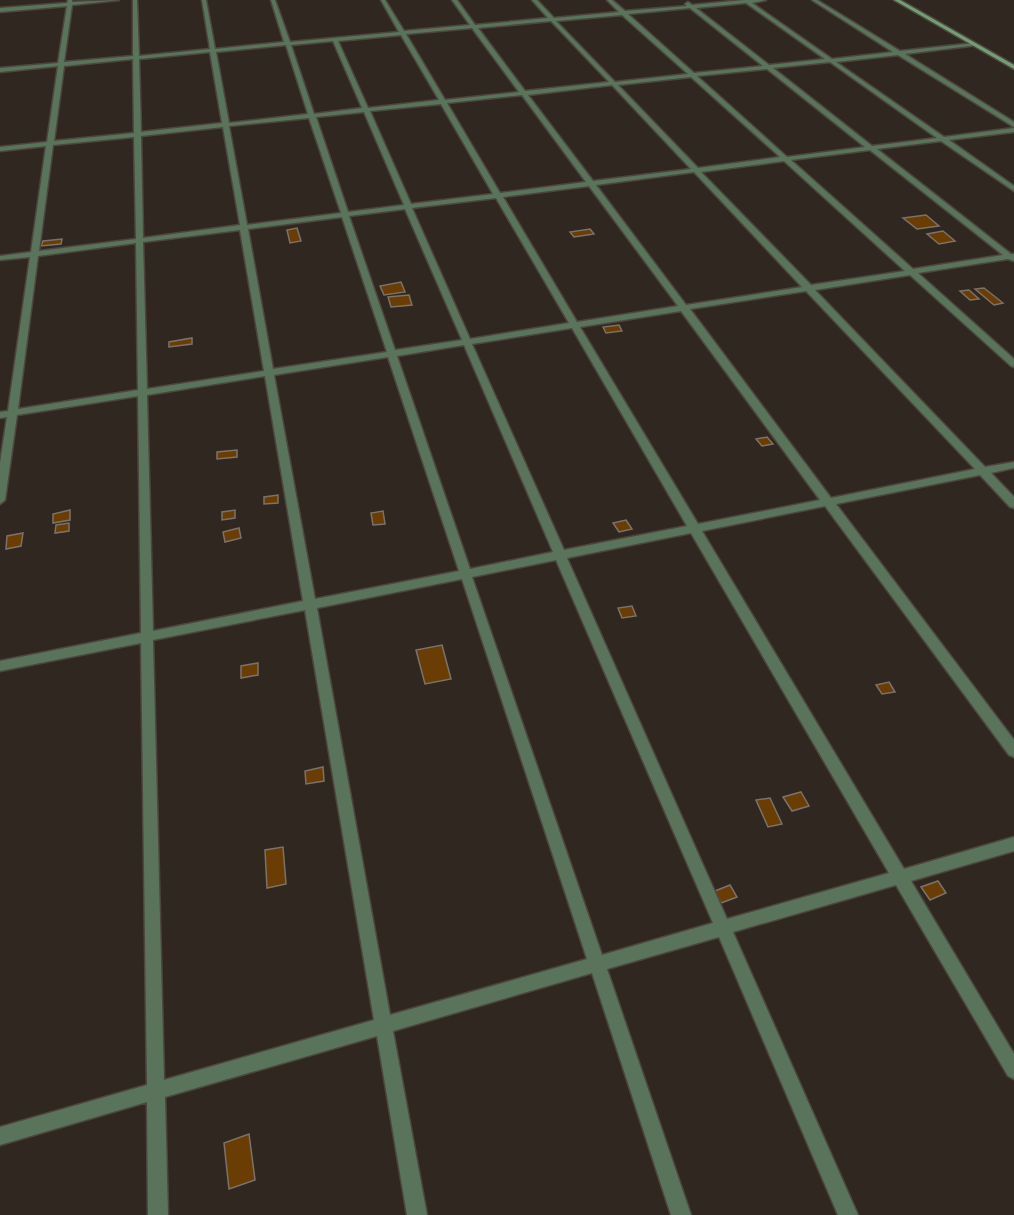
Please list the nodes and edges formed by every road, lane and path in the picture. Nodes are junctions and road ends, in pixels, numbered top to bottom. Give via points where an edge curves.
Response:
1 (117, 0) edge
2 (135, 0) edge
3 (204, 0) edge
4 (273, 0) edge
5 (383, 0) edge
6 (454, 0) edge
7 (534, 0) edge
8 (609, 0) edge
9 (683, 0) edge
10 (764, 0) edge
11 (814, 0) edge
12 (896, 0) edge
13 (746, 1) edge
14 (69, 2) edge
15 (691, 7) junction
16 (0, 10) edge
17 (623, 13) junction
18 (553, 19) junction
19 (474, 27) junction
20 (403, 33) junction
21 (335, 39) junction
22 (287, 44) junction
23 (975, 45) junction
24 (212, 50) junction
25 (899, 53) junction
26 (136, 57) junction
27 (830, 60) junction
28 (61, 64) junction
29 (768, 67) junction
30 (1014, 67) edge
31 (0, 70) edge
32 (692, 75) junction
33 (613, 83) junction
34 (523, 93) junction
35 (443, 101) junction
36 (366, 110) junction
37 (311, 115) junction
38 (225, 124) junction
39 (1014, 125) edge
40 (1014, 130) edge
41 (138, 134) junction
42 (943, 139) junction
43 (50, 143) junction
44 (0, 148) edge
45 (871, 148) junction
46 (786, 159) junction
47 (696, 170) junction
48 (591, 183) junction
49 (1014, 189) edge
50 (498, 195) junction
51 (408, 206) junction
52 (345, 214) junction
53 (243, 227) junction
54 (140, 240) junction
55 (34, 253) junction
56 (1012, 257) edge
57 (0, 258) edge
58 (911, 272) junction
59 (808, 288) junction
60 (683, 308) junction
61 (575, 325) junction
62 (467, 342) junction
63 (391, 354) junction
64 (1014, 364) edge
65 (269, 373) junction
66 (142, 393) junction
67 (12, 414) junction
68 (0, 415) edge
69 (1014, 465) edge
70 (982, 471) junction
71 (0, 500) edge
72 (828, 502) junction
73 (1014, 504) edge
74 (695, 528) junction
75 (560, 555) junction
76 (465, 574) junction
77 (310, 605) junction
78 (147, 637) junction
79 (0, 666) edge
80 (1014, 751) edge
81 (1014, 844) edge
82 (900, 877) junction
83 (723, 928) junction
84 (597, 964) junction
85 (384, 1025) junction
86 (1014, 1070) edge
87 (156, 1091) junction
88 (0, 1136) edge
89 (158, 1215) edge
90 (417, 1215) edge
91 (681, 1215) edge
92 (848, 1215) edge

1 - 14 street
2 - 26 street
3 - 24 street
4 - 22 street
5 - 20 street
6 - 19 street
7 - 18 street
8 - 17 street
9 - 15 street
10 - 13 street
11 - 25 street
12 - 23 street
13 - 15 street
13 - 27 street
14 - 16 street
14 - 28 street
15 - 17 street
15 - 29 street
17 - 18 street
17 - 32 street
18 - 19 street
18 - 33 street
19 - 20 street
19 - 34 street
20 - 21 street
20 - 35 street
21 - 22 street
21 - 36 street
22 - 24 street
22 - 37 street
23 - 25 street
23 - 30 street
24 - 26 street
24 - 38 street
25 - 27 street
25 - 39 street
26 - 28 street
26 - 41 street
27 - 29 street
27 - 42 street
28 - 31 street
28 - 43 street
29 - 32 street
29 - 45 street
32 - 33 street
32 - 46 street
33 - 34 street
33 - 47 street
34 - 35 street
34 - 48 street
35 - 36 street
35 - 50 street
36 - 37 street
36 - 51 street
37 - 38 street
37 - 52 street
38 - 41 street
38 - 53 street
40 - 42 street
41 - 43 street
41 - 54 street
42 - 45 street
42 - 49 street
43 - 44 street
43 - 55 street
45 - 46 street
45 - 56 street
46 - 47 street
46 - 58 street
47 - 48 street
47 - 59 street
48 - 50 street
48 - 60 street
50 - 51 street
50 - 61 street
51 - 52 street
51 - 62 street
52 - 53 street
52 - 63 street
53 - 54 street
53 - 65 street
54 - 55 street
54 - 66 street
55 - 57 street
55 - 67 street
56 - 58 street
58 - 59 street
58 - 64 street
59 - 60 street
59 - 70 street
60 - 61 street
60 - 72 street
61 - 62 street
61 - 74 street
62 - 63 street
62 - 75 street
63 - 65 street
63 - 76 street
65 - 66 street
65 - 77 street
66 - 67 street
66 - 78 street
67 - 68 street
67 - 71 street
69 - 70 street
70 - 72 street
70 - 73 street
72 - 74 street
72 - 80 street
74 - 75 street
74 - 82 street
75 - 76 street
75 - 83 street
76 - 77 street
76 - 84 street
77 - 78 street
77 - 85 street
78 - 79 street
78 - 87 street
81 - 82 street
82 - 83 street
82 - 86 street
83 - 84 street
83 - 92 street
84 - 85 street
84 - 91 street
85 - 87 street
85 - 90 street
87 - 88 street
87 - 89 street

